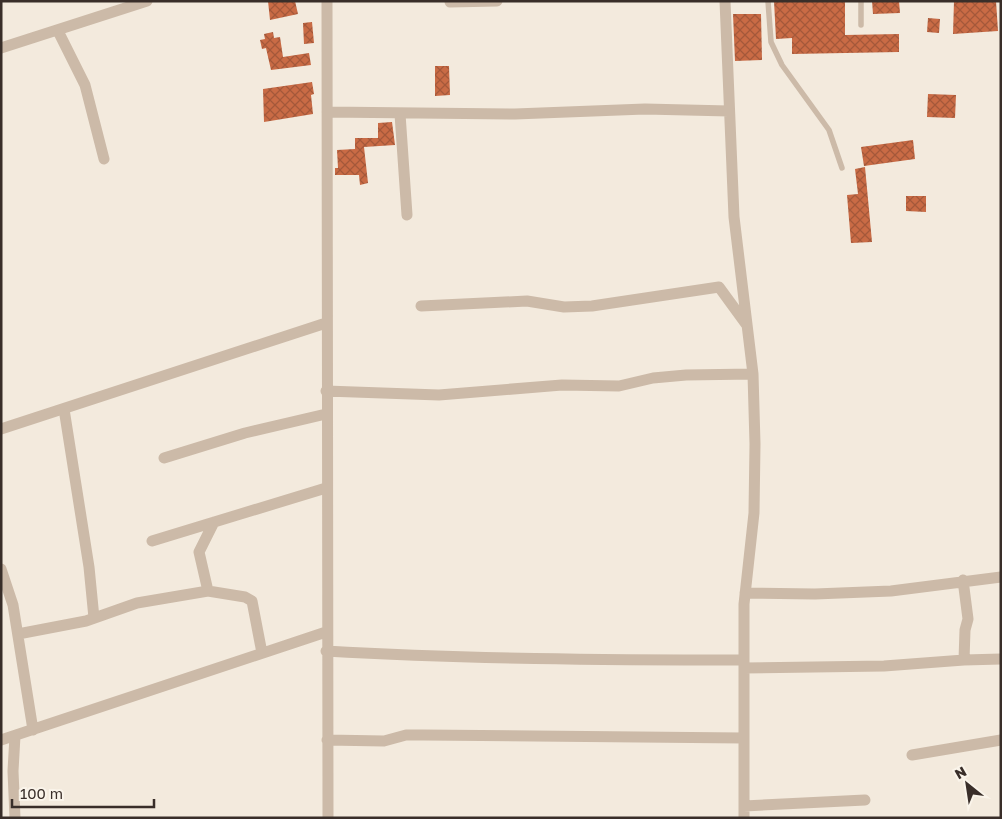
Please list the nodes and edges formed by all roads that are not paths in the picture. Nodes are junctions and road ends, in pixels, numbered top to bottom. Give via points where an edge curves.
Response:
1 (147, 1) edge
2 (327, 1) edge
3 (497, 1) edge
4 (725, 1) edge
5 (768, 1) edge
6 (861, 1) edge
7 (450, 2) edge
8 (861, 25) dead end
9 (58, 31) junction
10 (1, 48) edge
11 (729, 111) junction
12 (327, 112) junction
13 (400, 114) junction
14 (104, 159) dead end
15 (842, 168) dead end
16 (407, 215) dead end
17 (421, 306) dead end
18 (326, 323) junction
19 (747, 326) junction
20 (753, 374) junction
21 (326, 391) junction
22 (64, 409) junction
23 (326, 414) junction
24 (1, 429) edge
25 (164, 458) dead end
26 (326, 488) junction
27 (214, 522) junction
28 (152, 541) dead end
29 (1, 570) edge
30 (1001, 577) edge
31 (963, 580) junction
32 (208, 592) junction
33 (745, 593) junction
34 (94, 618) junction
35 (326, 632) junction
36 (18, 634) junction
37 (326, 651) junction
38 (262, 654) junction
39 (1001, 659) edge
40 (964, 660) junction
41 (744, 664) junction
42 (33, 730) junction
43 (15, 736) junction
44 (743, 738) junction
45 (1, 740) edge
46 (327, 740) junction
47 (1001, 740) edge
48 (912, 755) dead end
49 (865, 800) dead end
50 (744, 812) edge
51 (15, 818) edge
52 (328, 818) edge

1 - 9 street
2 - 12 street
3 - 7 street
4 - 11 street
5 - 15 lane via 771,42 776,54 829,130
6 - 8 lane
9 - 10 street
9 - 14 street via 85,85
11 - 13 street via 646,109
11 - 19 street via 734,217
12 - 13 street
12 - 18 street
13 - 16 street
17 - 19 street via 527,301 564,307 592,306 719,287
18 - 21 street
18 - 22 street
19 - 20 street
20 - 21 street via 686,374 619,386 562,385 439,395
20 - 33 street via 755,481
21 - 23 street
22 - 24 street
22 - 34 street via 90,568
23 - 25 street via 245,433
23 - 26 street
26 - 27 street
26 - 35 street
27 - 28 street
27 - 32 street via 199,552
29 - 36 street via 13,605
30 - 31 street
31 - 33 street via 891,591
31 - 40 street via 968,619
32 - 34 street via 137,603
32 - 38 street via 246,597 252,601
33 - 41 street
34 - 36 street
35 - 37 street
35 - 38 street
36 - 42 street
37 - 41 street via 425,657
37 - 46 street
38 - 42 street
39 - 40 street
40 - 41 street via 884,666
41 - 44 street
42 - 43 street
43 - 45 street
43 - 51 street
44 - 46 street via 406,735 384,741
44 - 50 street
46 - 52 street
47 - 48 street
49 - 50 street

